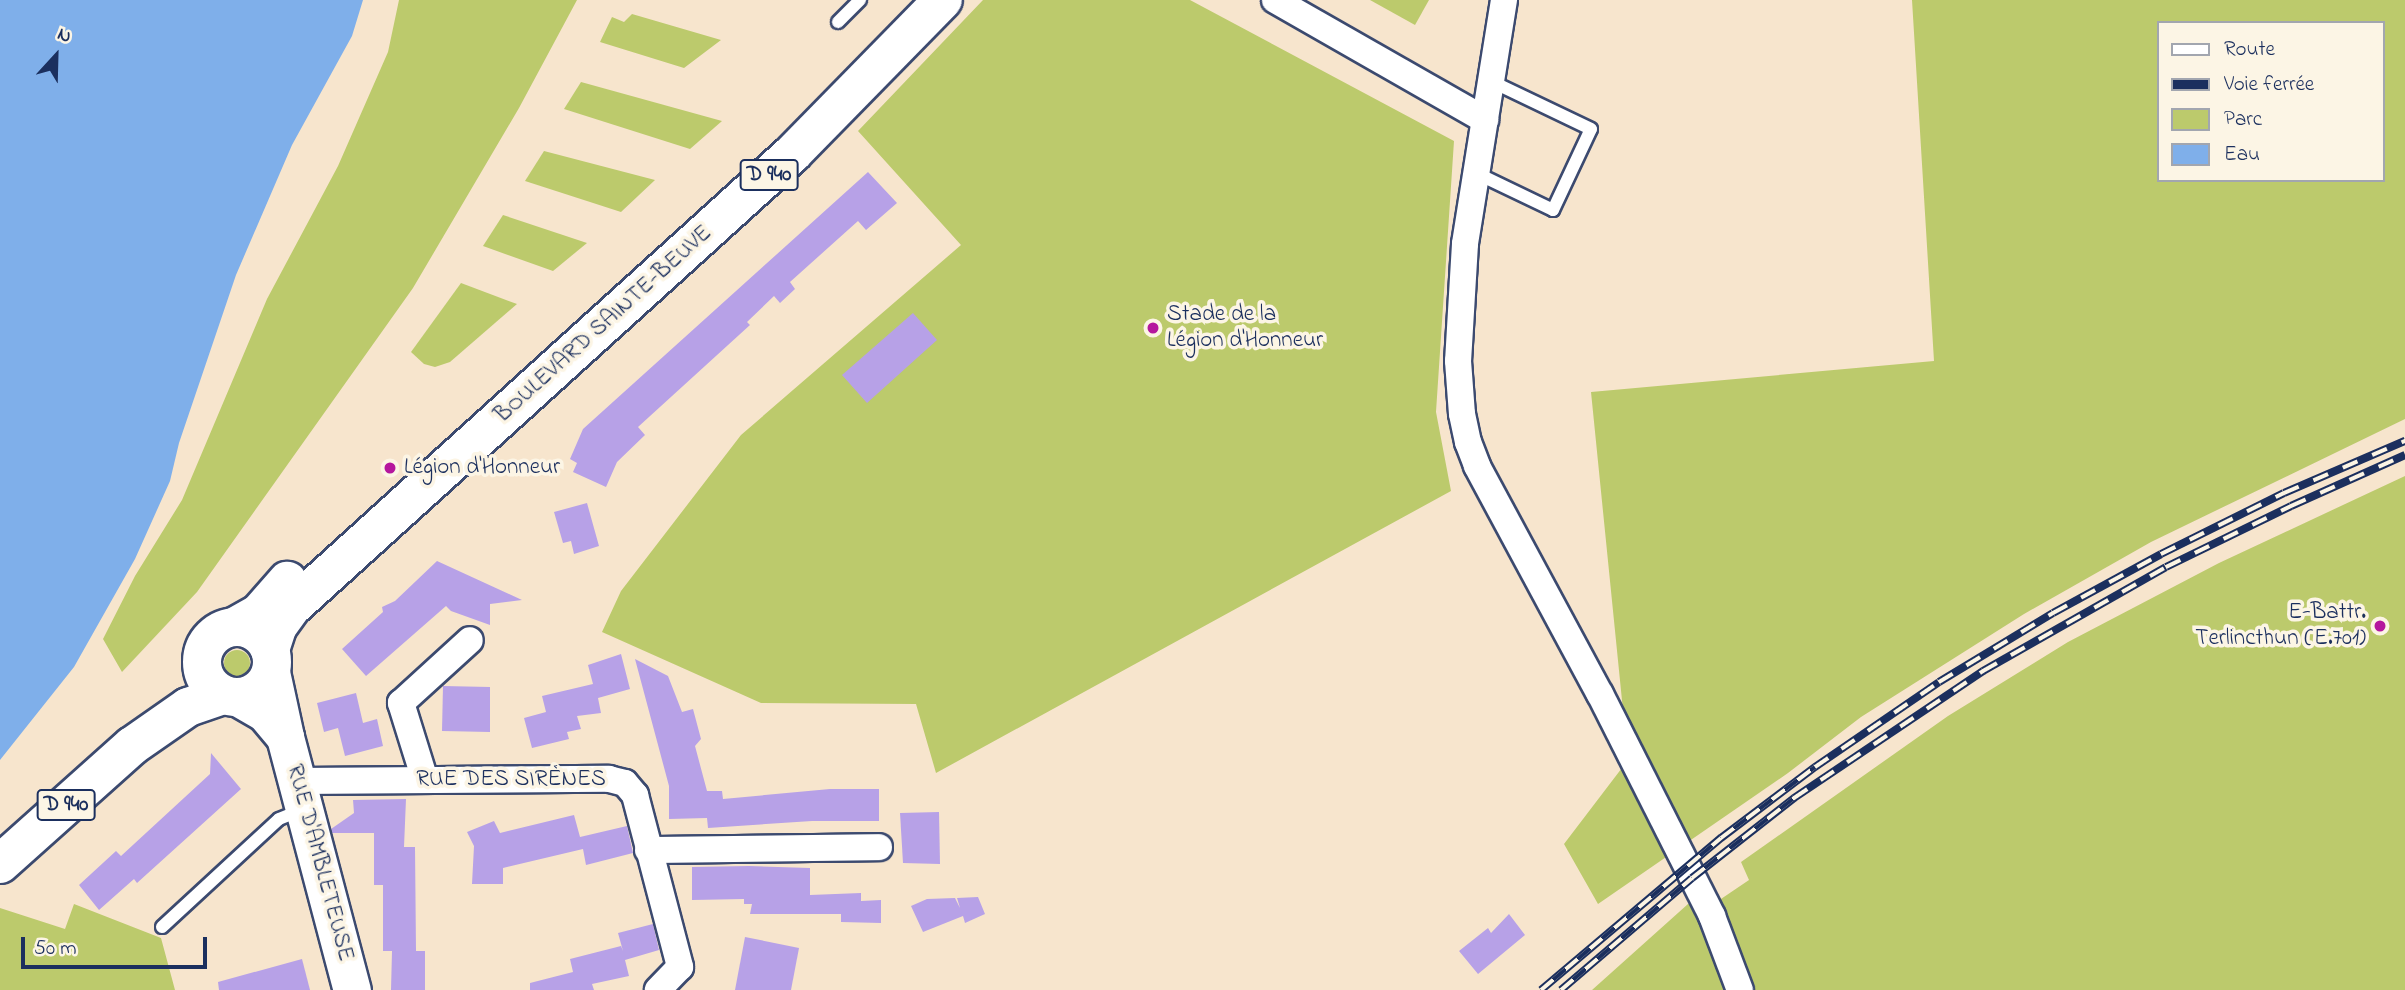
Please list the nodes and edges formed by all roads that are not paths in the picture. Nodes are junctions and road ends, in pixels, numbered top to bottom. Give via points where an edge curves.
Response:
1 (860, 0) edge
2 (911, 0) edge
3 (943, 0) edge
4 (1276, 0) edge
5 (1504, 0) edge
6 (838, 22) dead end
7 (1491, 81) junction
8 (1485, 120) junction
9 (1478, 174) junction
10 (234, 627) junction
11 (470, 640) dead end
12 (202, 656) junction
13 (271, 661) junction
14 (231, 696) junction
15 (285, 737) junction
16 (132, 746) junction
17 (425, 780) junction
18 (301, 795) junction
19 (879, 847) dead end
20 (648, 849) junction
21 (0, 864) edge
22 (162, 927) dead end
23 (352, 990) edge
24 (657, 990) edge
25 (1740, 990) edge

1 - 6 lane
2 - 10 main road, BOULEVARD SAINTE-BEUVE / D 940 via 798,122 730,187 352,529 285,583 259,613
3 - 13 main road, BOULEVARD SAINTE-BEUVE / D 940 via 784,160 292,607 278,626
4 - 8 street
5 - 7 street
7 - 8 street
7 - 9 lane via 1591,128 1553,210
8 - 9 street
9 - 25 street via 1465,244 1458,343 1461,414 1468,442 1707,906
10 - 12 main road via 212,638
10 - 13 main road via 254,631
11 - 17 street via 401,703
12 - 14 main road via 205,677
12 - 16 main road, D 940 via 184,687
13 - 14 main road via 257,692
13 - 15 street, RUE D'AMBLETEUSE
14 - 15 street, RUE D'AMBLETEUSE via 265,713
14 - 16 main road, D 940 via 188,707
15 - 18 street, RUE D'AMBLETEUSE
16 - 21 main road, D 940
17 - 18 street, RUE DES SIRÈNES
17 - 20 street, RUE DES SIRÈNES via 617,780 635,795
18 - 22 lane
18 - 23 street, RUE D'AMBLETEUSE
19 - 20 street
20 - 24 street, RUE DES SIRÈNES via 680,967

